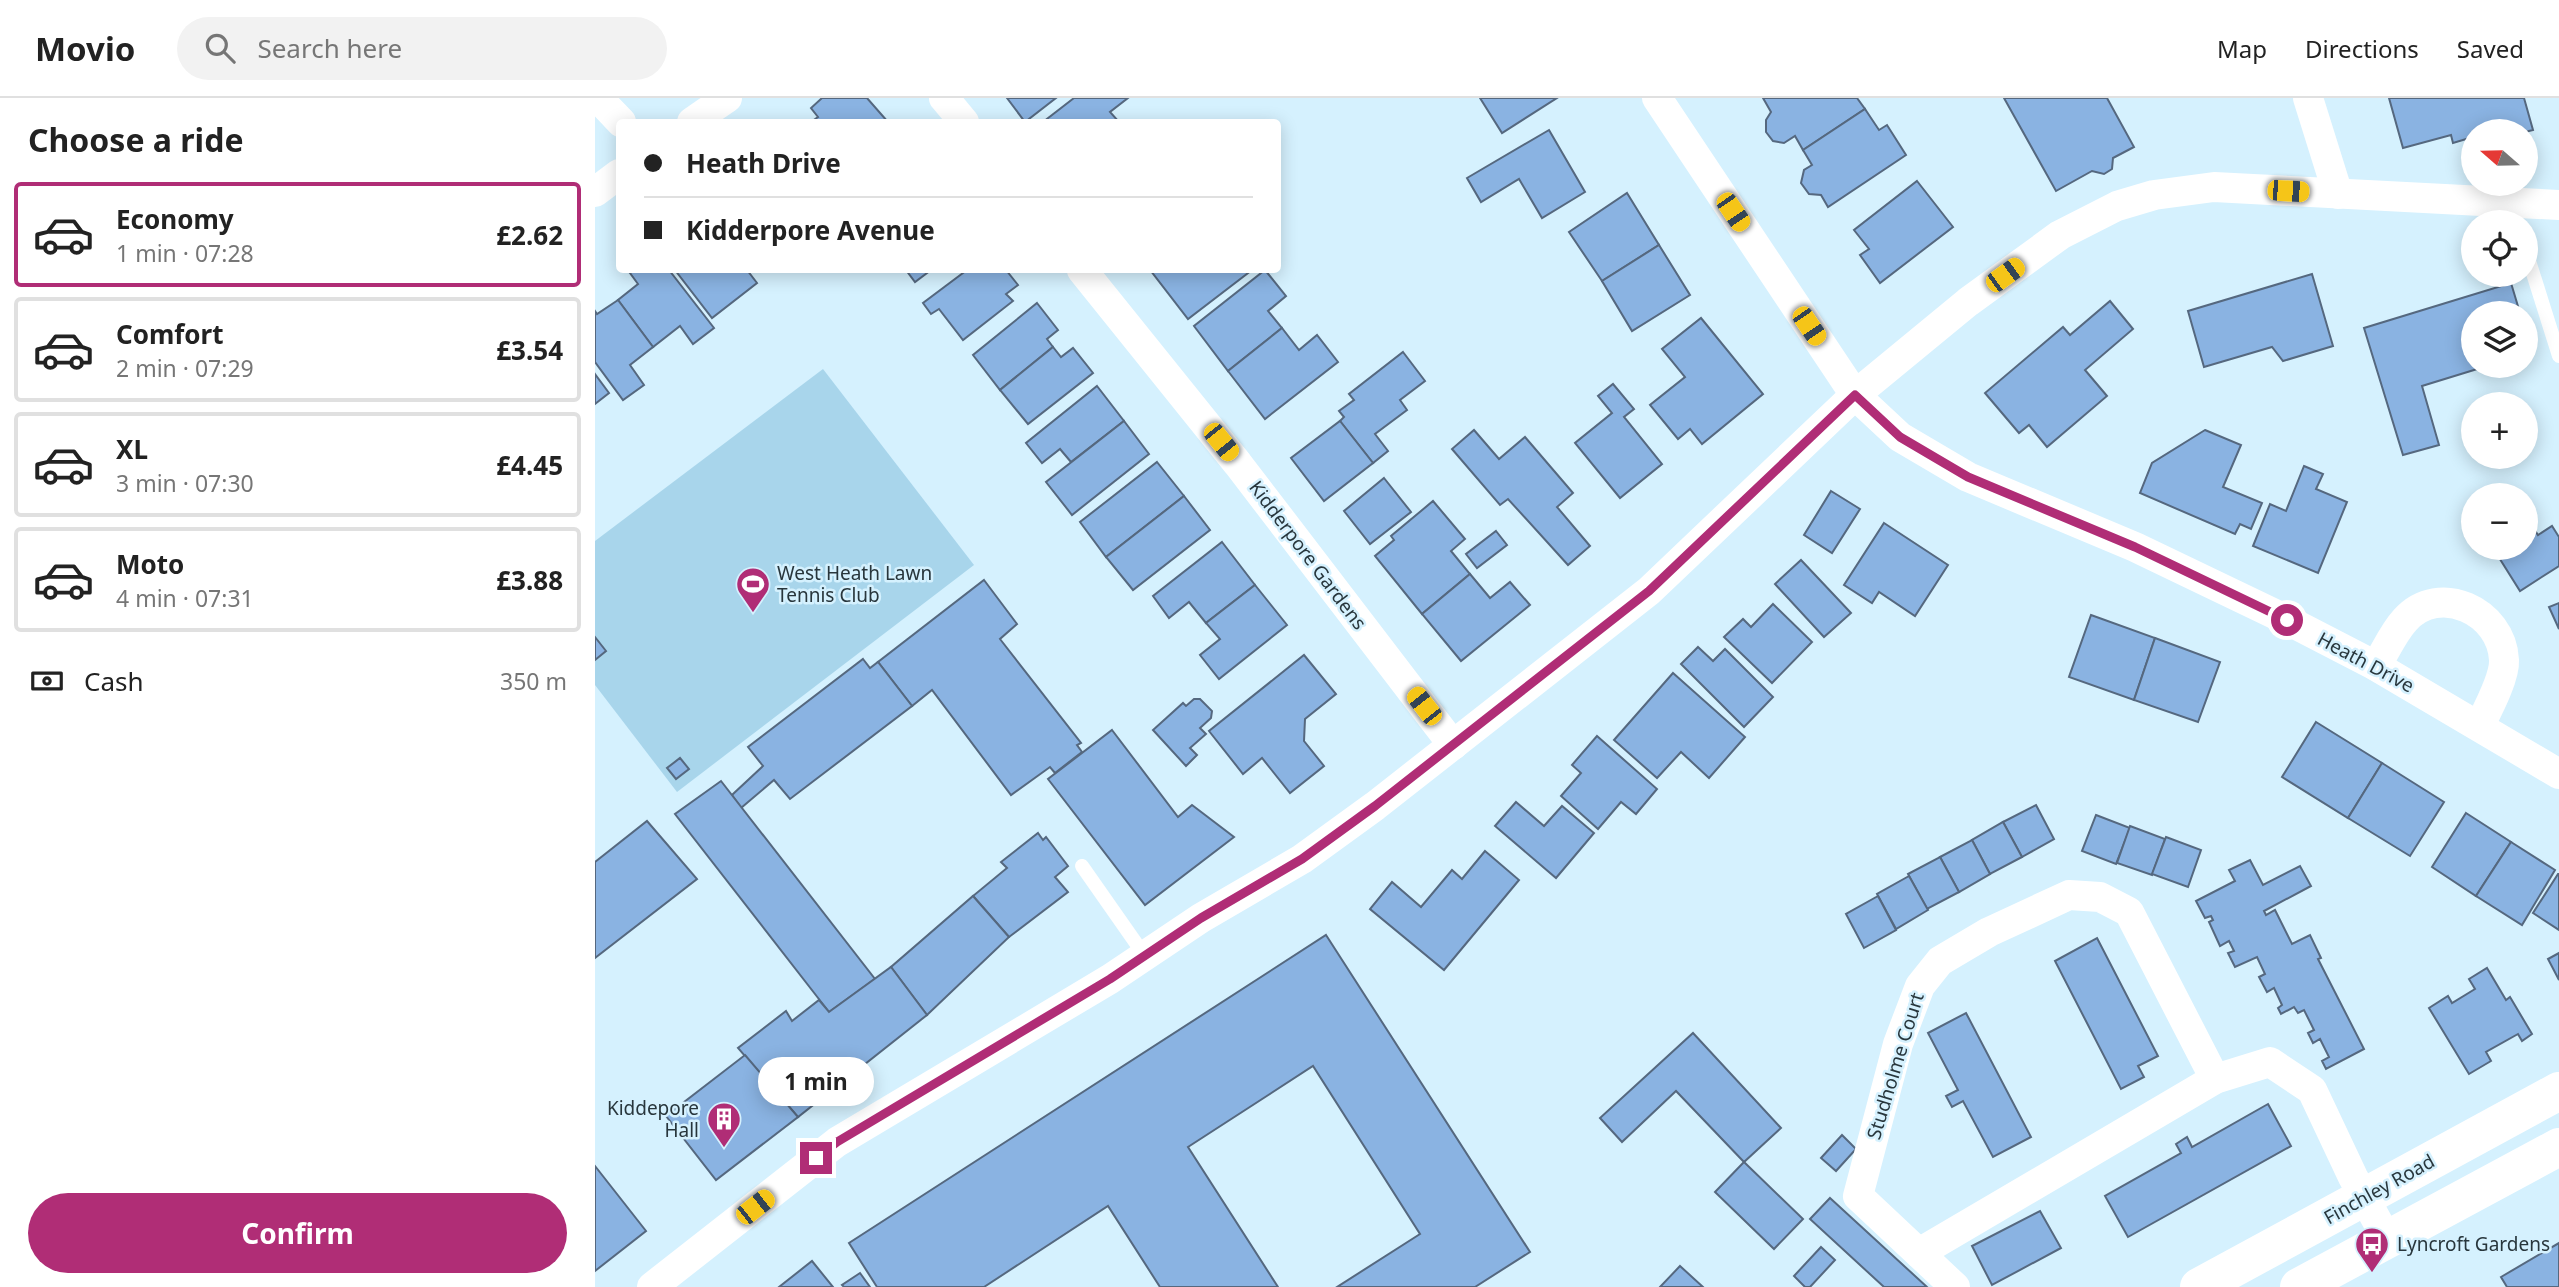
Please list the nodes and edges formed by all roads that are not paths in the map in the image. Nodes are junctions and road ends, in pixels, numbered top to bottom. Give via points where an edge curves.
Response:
1 (598, 98) edge
2 (727, 98) edge
3 (944, 98) edge
4 (1657, 98) edge
5 (2308, 98) edge
6 (618, 119) edge
7 (696, 119) edge
8 (962, 119) edge
9 (616, 176) edge
10 (595, 192) edge
11 (2338, 194) junction
12 (2559, 205) edge
13 (2494, 210) edge
14 (2527, 210) edge
15 (1084, 273) edge
16 (2537, 287) edge
17 (2559, 356) edge
18 (1855, 395) junction
19 (2376, 666) junction
20 (2480, 725) junction
21 (1453, 745) junction
22 (2559, 774) edge
23 (1082, 866) dead end
24 (1145, 956) junction
25 (2214, 1079) junction
26 (2559, 1091) edge
27 (2559, 1147) edge
28 (2365, 1197) junction
29 (2387, 1240) junction
30 (1919, 1253) junction
31 (652, 1287) edge
32 (1955, 1287) edge
33 (2199, 1287) edge
34 (2299, 1287) edge

1 - 6 street
2 - 7 street
3 - 8 street
4 - 18 street, Heath Drive
5 - 11 street
9 - 10 street
11 - 13 street
11 - 18 street via 2214,187 2117,205 2060,235 1968,302
12 - 14 street
15 - 21 street, Kidderpore Gardens
16 - 17 lane
18 - 19 street, Heath Drive via 1900,437 1968,477 2135,547
18 - 21 street via 1649,591
19 - 20 street, Heath Drive
19 - 20 street via 2404,620 2421,607 2442,602 2467,605 2485,620 2501,644 2505,662
20 - 22 street, Heath Drive
21 - 24 street via 1302,859
23 - 24 lane
24 - 31 street via 837,1142
25 - 28 street via 2270,1062 2312,1090
25 - 30 street
25 - 30 street, Studholme Court via 2129,912 2100,897 2069,895 1989,932 1940,961 1920,986 1898,1044 1858,1196
26 - 28 highway, Finchley Road
27 - 29 highway
28 - 29 street
28 - 33 highway, Finchley Road
29 - 34 highway
30 - 32 street, Studholme Court

